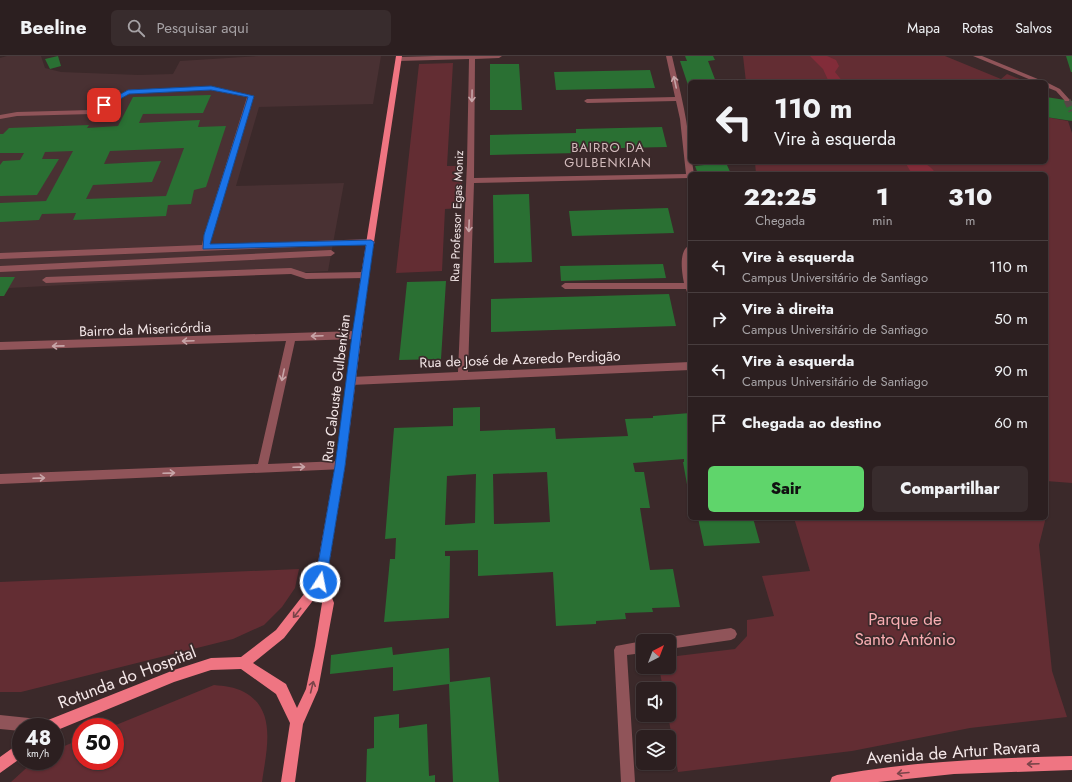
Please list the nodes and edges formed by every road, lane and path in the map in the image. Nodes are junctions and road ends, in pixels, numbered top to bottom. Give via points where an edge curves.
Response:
1 (499, 56) edge
2 (669, 56) edge
3 (976, 56) edge
4 (399, 57) edge
5 (472, 57) edge
6 (1037, 80) edge
7 (1048, 85) edge
8 (679, 99) junction
9 (1067, 100) tunnel mouth
10 (587, 101) dead end
11 (0, 117) edge
12 (688, 162) edge
13 (688, 176) edge
14 (470, 181) junction
15 (371, 242) junction
16 (206, 247) junction
17 (331, 253) dead end
18 (688, 255) edge
19 (0, 256) edge
20 (0, 269) edge
21 (365, 275) junction
22 (688, 279) edge
23 (46, 280) dead end
24 (565, 286) dead end
25 (688, 288) edge
26 (356, 335) junction
27 (291, 337) junction
28 (0, 346) edge
29 (688, 366) edge
30 (463, 376) junction
31 (350, 381) junction
32 (340, 466) junction
33 (262, 468) junction
34 (0, 479) edge
35 (320, 582) junction
36 (731, 634) dead end
37 (676, 642) edge
38 (636, 648) edge
39 (243, 663) junction
40 (64, 721) edge
41 (0, 722) edge
42 (12, 723) edge
43 (298, 723) junction
44 (12, 756) edge
45 (1072, 763) edge
46 (0, 766) edge
47 (288, 782) edge
48 (628, 782) edge
49 (836, 782) edge

1 - 5 street
8 -> 2 street
3 - 6 street
4 - 5 street
4 - 15 main road, Rua Calouste Gulbenkian
5 -> 14 street, Rua Professor Egas Moniz
7 - 9 street via 1058,90
8 - 10 street
8 - 12 street
11 - 16 street via 17,114 92,112 128,92 211,88 251,96
13 - 14 street
14 -> 30 street, Rua Professor Egas Moniz
15 - 16 street
15 - 21 main road, Rua Calouste Gulbenkian
16 - 19 street
17 - 20 street
18 - 22 street via 685,265
21 - 23 street via 306,276 292,271
21 - 26 main road, Rua Calouste Gulbenkian
24 - 25 street
26 -> 27 street, Bairro da Misericórdia
26 - 31 main road, Rua Calouste Gulbenkian
27 -> 28 street, Bairro da Misericórdia
27 -> 33 street
29 - 30 street, Rua de José de Azeredo Perdigão
30 - 31 street, Rua de José de Azeredo Perdigão
31 - 32 main road, Rua Calouste Gulbenkian
33 -> 32 street
32 - 35 main road, Rua Calouste Gulbenkian
34 -> 33 street
35 -> 39 main road via 280,634
43 -> 35 main road via 312,690 328,603
36 - 37 street
38 - 48 street via 620,650
39 - 40 main road, Rotunda do Hospital via 211,664 174,676
39 - 43 main road via 281,689
41 - 42 street
43 - 47 main road
44 - 46 main road
45 -> 49 main road, Avenida de Artur Ravara via 990,765 861,777

